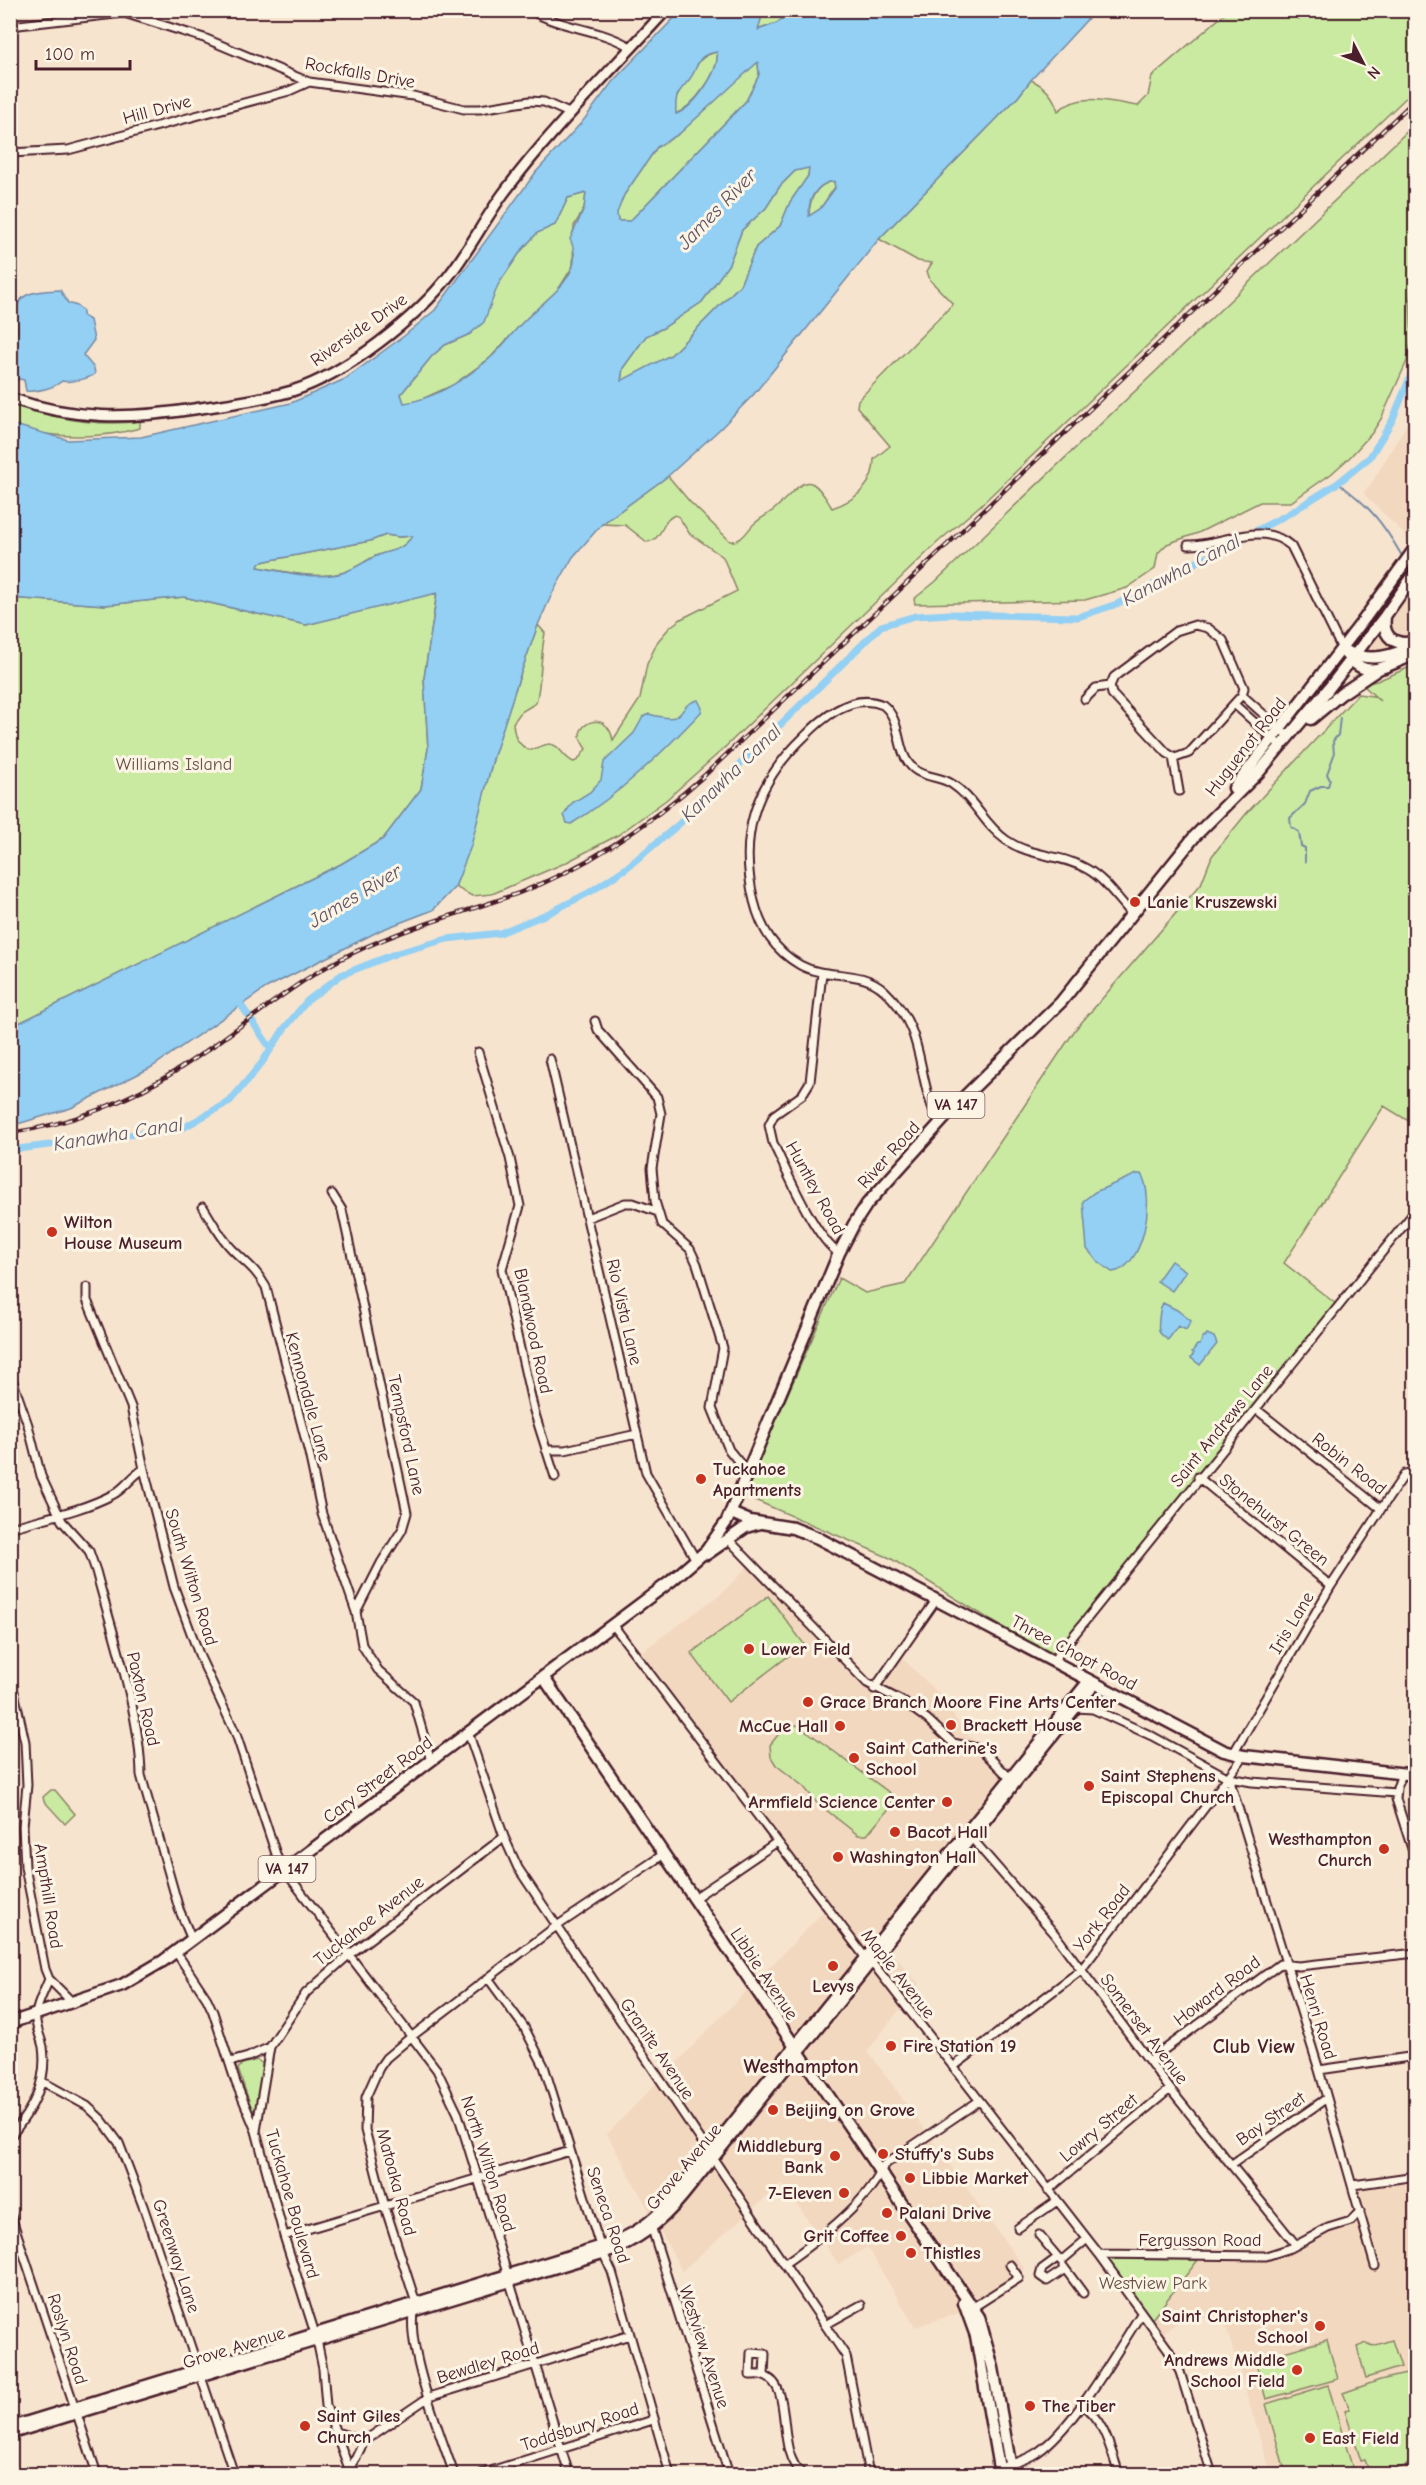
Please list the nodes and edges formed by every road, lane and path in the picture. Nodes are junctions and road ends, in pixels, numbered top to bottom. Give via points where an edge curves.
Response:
1 (530, 10) edge
2 (666, 10) edge
3 (125, 12) edge
4 (10, 26) edge
5 (632, 48) junction
6 (309, 82) junction
7 (569, 113) junction
8 (10, 153) edge
9 (10, 398) edge
10 (1188, 545) dead end
11 (1416, 547) edge
12 (1416, 572) edge
13 (1385, 616) junction
14 (1416, 643) edge
15 (1342, 649) junction
16 (1416, 654) edge
17 (1353, 658) junction
18 (1380, 669) junction
19 (1110, 686) junction
20 (1242, 695) junction
21 (1084, 699) dead end
22 (1234, 704) junction
23 (1281, 738) junction
24 (1173, 757) junction
25 (1179, 790) dead end
26 (1209, 821) joint
27 (1132, 914) junction
28 (822, 973) junction
29 (595, 1021) dead end
30 (478, 1052) dead end
31 (550, 1059) dead end
32 (940, 1123) junction
33 (332, 1194) dead end
34 (202, 1207) dead end
35 (1416, 1210) edge
36 (658, 1212) junction
37 (587, 1218) junction
38 (839, 1254) junction
39 (87, 1287) dead end
40 (10, 1373) edge
41 (1256, 1409) junction
42 (637, 1434) junction
43 (546, 1450) junction
44 (144, 1469) junction
45 (1416, 1471) edge
46 (748, 1473) junction
47 (555, 1477) dead end
48 (1198, 1477) junction
49 (1381, 1509) junction
50 (731, 1513) junction
51 (59, 1514) junction
52 (760, 1523) junction
53 (10, 1528) edge
54 (729, 1540) junction
55 (696, 1560) junction
56 (1332, 1586) junction
57 (937, 1599) junction
58 (356, 1612) junction
59 (613, 1625) junction
60 (1053, 1661) junction
61 (10, 1674) edge
62 (544, 1678) junction
63 (1092, 1682) junction
64 (874, 1689) junction
65 (1076, 1708) junction
66 (468, 1732) junction
67 (1238, 1755) junction
68 (431, 1761) junction
69 (1402, 1773) junction
70 (1416, 1775) edge
71 (1229, 1778) junction
72 (1013, 1781) junction
73 (1396, 1793) junction
74 (970, 1836) junction
75 (504, 1837) junction
76 (777, 1842) junction
77 (664, 1854) junction
78 (1416, 1861) edge
79 (285, 1871) junction
80 (693, 1899) junction
81 (556, 1927) junction
82 (192, 1940) junction
83 (176, 1952) junction
84 (1416, 1953) edge
85 (350, 1954) junction
86 (868, 1959) junction
87 (1286, 1963) junction
88 (1081, 1970) junction
89 (488, 1978) junction
90 (49, 1979) junction
91 (72, 2002) junction
92 (35, 2016) junction
93 (10, 2023) edge
94 (411, 2037) junction
95 (270, 2047) junction
96 (796, 2049) junction
97 (1416, 2056) edge
98 (1149, 2061) junction
99 (230, 2062) junction
100 (953, 2067) junction
101 (1319, 2070) junction
102 (43, 2082) junction
103 (1170, 2089) junction
104 (1328, 2098) junction
105 (979, 2101) junction
106 (256, 2131) junction
107 (10, 2137) edge
108 (570, 2151) junction
109 (711, 2155) junction
110 (1232, 2164) junction
111 (881, 2173) junction
112 (1416, 2176) edge
113 (477, 2178) junction
114 (1353, 2185) junction
115 (1048, 2190) junction
116 (1057, 2201) junction
117 (385, 2207) junction
118 (1360, 2211) junction
119 (10, 2213) edge
120 (1018, 2228) dead end
121 (652, 2229) junction
122 (1039, 2235) dead end
123 (284, 2236) junction
124 (1087, 2240) junction
125 (1296, 2245) junction
126 (602, 2249) junction
127 (1099, 2254) junction
128 (1059, 2259) junction
129 (784, 2264) junction
130 (1010, 2265) dead end
131 (1376, 2266) dead end
132 (1065, 2269) junction
133 (508, 2278) junction
134 (958, 2289) junction
135 (1083, 2293) dead end
136 (861, 2306) dead end
137 (413, 2307) junction
138 (972, 2308) junction
139 (1141, 2314) junction
140 (825, 2325) junction
141 (630, 2335) junction
142 (316, 2337) junction
143 (534, 2364) junction
144 (198, 2373) junction
145 (765, 2376) dead end
146 (429, 2397) junction
147 (1081, 2404) junction
148 (75, 2411) junction
149 (653, 2420) junction
150 (10, 2427) edge
151 (336, 2432) junction
152 (10, 2434) edge
153 (364, 2441) junction
154 (561, 2448) junction
155 (1005, 2470) edge
156 (351, 2472) edge
157 (97, 2475) edge
158 (234, 2475) edge
159 (454, 2475) edge
160 (481, 2475) edge
161 (569, 2475) edge
162 (670, 2475) edge
163 (729, 2475) edge
164 (802, 2475) edge
165 (868, 2475) edge
166 (1119, 2475) edge
167 (1212, 2475) edge

1 - 5 street via 555,22 606,34
2 - 5 street, Riverside Drive
3 - 4 street, Rockfalls Drive
3 - 6 street, Rockfalls Drive via 204,38
5 - 7 street, Riverside Drive
6 - 7 street, Rockfalls Drive via 413,96 464,108 530,100
6 - 8 street, Hill Drive via 289,91 68,150
7 - 9 street, Riverside Drive via 503,194 436,291 391,332 319,380 240,402 130,416 93,417
10 - 15 street via 1246,534 1279,537 1291,546
11 - 15 main road, Huguenot Road / VA 147
12 - 13 main road, Huguenot Road / VA 147
13 - 14 main road via 1384,628 1391,639 1402,644
13 - 17 main road, Huguenot Road / VA 147
14 - 17 main road via 1380,658
15 - 17 main road
15 - 23 main road, Huguenot Road / VA 147
16 - 18 main road
17 - 18 main road via 1366,670
17 - 23 main road, Huguenot Road / VA 147
18 - 23 main road
19 - 20 street via 1114,677 1176,631 1195,625 1208,628 1223,640 1244,684
19 - 21 street via 1096,688
19 - 24 street via 1112,693
20 - 22 street
20 - 23 street
22 - 23 street
22 - 24 street via 1189,753
23 - 26 main road, Huguenot Road / VA 147 via 1259,772
24 - 25 street
26 - 27 main road, River Road / VA 147
27 - 28 street via 1086,868 1008,842 954,785 914,769 901,747 896,722 883,705 849,705 825,717 778,766 756,806 747,840 749,878 758,918 767,936 795,962
27 - 32 main road, River Road / VA 147 via 1056,1008
28 - 32 street via 864,978 894,1001 919,1048 933,1111
28 - 38 street, Huntley Road via 810,1082 802,1095 774,1115 769,1125 783,1163 816,1227
29 - 36 street via 598,1030 657,1097 661,1114 652,1168
30 - 43 street, Blandwood Road via 520,1206 502,1269
31 - 37 street, Rio Vista Lane
32 - 38 main road, River Road / VA 147 via 867,1204
33 - 58 street, Tempsford Lane via 342,1210 406,1513 402,1530
34 - 58 street, Kennondale Lane via 219,1234 256,1271 266,1287 322,1514
35 - 41 street, Saint Andrews Lane
36 - 37 street via 625,1203
36 - 46 street via 662,1224 690,1249 697,1264 723,1348 712,1408 729,1450
37 - 42 street, Rio Vista Lane
38 - 46 main road, River Road / VA 147
39 - 44 street, South Wilton Road via 87,1300 131,1407
40 - 51 street, Paxton Road via 40,1476
41 - 48 street, Saint Andrews Lane
41 - 49 street, Robin Road
42 - 43 street via 565,1450
42 - 55 street, Rio Vista Lane via 646,1473
43 - 47 street, Blandwood Road
44 - 51 street via 115,1494
44 - 79 street, South Wilton Road via 174,1587 191,1636 236,1734
45 - 49 street, Robin Road via 1405,1474
46 - 50 main road, River Road / VA 147
48 - 56 street, Stonehurst Green
48 - 60 street, Saint Andrews Lane
49 - 56 street, Iris Lane
50 - 52 main road, Three Chopt Road
50 - 55 main road, Cary Street Road / VA 147 via 715,1540
51 - 53 street
51 - 82 street, Paxton Road via 88,1551 96,1570 133,1712 141,1774 179,1909
52 - 54 main road via 746,1527
52 - 57 main road, Three Chopt Road via 793,1528 818,1538
54 - 55 main road
54 - 64 street
55 - 59 main road, Cary Street Road / VA 147
56 - 67 street, Iris Lane
57 - 60 main road, Three Chopt Road
57 - 64 street
58 - 68 street via 362,1645 378,1670 414,1702
59 - 62 main road, Cary Street Road / VA 147
59 - 76 street, Maple Avenue
60 - 63 main road, Three Chopt Road
61 - 90 street, Ampthill Road via 26,1752 26,1867
62 - 66 main road, Cary Street Road / VA 147
62 - 77 main road, Libbie Avenue
63 - 65 street, Grove Avenue
63 - 67 main road, Three Chopt Road via 1201,1740
63 - 72 street, Grove Avenue
64 - 72 street via 902,1701 953,1743 981,1749
65 - 71 street via 1093,1709
65 - 72 street, Grove Avenue
66 - 68 main road, Cary Street Road / VA 147
66 - 75 street, Granite Avenue
67 - 69 main road, Three Chopt Road
67 - 71 street, York Road
68 - 79 main road, Cary Street Road / VA 147
69 - 70 main road, Three Chopt Road
69 - 73 street
71 - 73 street
71 - 87 street, Henri Road
71 - 88 street, York Road
72 - 74 street, Grove Avenue
73 - 78 street
74 - 86 street, Grove Avenue
74 - 88 street, Somerset Avenue
75 - 81 street, Granite Avenue via 518,1868
75 - 85 street, Tuckahoe Avenue
76 - 80 street
76 - 86 street, Maple Avenue
77 - 80 main road, Libbie Avenue
77 - 81 street, Matoaka Road
79 - 82 main road, Cary Street Road / VA 147
79 - 85 street, North Wilton Road
80 - 96 main road, Libbie Avenue
81 - 89 street, Matoaka Road
81 - 109 street, Granite Avenue
82 - 83 main road, Cary Street Road / VA 147
83 - 91 main road, Cary Street Road / VA 147 via 127,1983
83 - 99 street, Tuckahoe Boulevard via 207,1999
84 - 87 street, Howard Road via 1299,1966
85 - 94 street, North Wilton Road
85 - 95 street, Tuckahoe Avenue via 306,1993
86 - 96 street, Grove Avenue
86 - 100 street, Maple Avenue
87 - 98 street, Howard Road
87 - 101 street, Henri Road
88 - 98 street, Somerset Avenue
88 - 100 street, York Road
89 - 94 street, Matoaka Road
89 - 108 street, Seneca Road via 536,2049
90 - 91 street
90 - 92 street
91 - 92 main road, Cary Street Road / VA 147
92 - 93 main road, Cary Street Road / VA 147
92 - 102 street via 43,2044
94 - 113 street, North Wilton Road via 447,2089
94 - 117 street, Matoaka Road via 378,2068 366,2097 365,2130
95 - 99 street
95 - 106 street, Tuckahoe Avenue
96 - 109 street, Grove Avenue
96 - 111 main road, Libbie Avenue
97 - 101 street
98 - 103 street, Somerset Avenue
99 - 106 street, Tuckahoe Boulevard
100 - 105 street, Maple Avenue
101 - 104 street, Henri Road
102 - 107 street via 33,2105
102 - 144 street, Greenway Lane via 87,2106 119,2143
103 - 110 street, Somerset Avenue
103 - 115 street, Lowry Street
104 - 110 street, Bay Street
104 - 114 street, Henri Road
105 - 111 street via 884,2165
105 - 115 street, Maple Avenue
106 - 123 street, Tuckahoe Boulevard
108 - 113 street
108 - 126 street, Seneca Road
109 - 121 street, Grove Avenue via 670,2212
109 - 126 street, Grove Avenue via 656,2217
109 - 129 street, Granite Avenue
110 - 125 street, Somerset Avenue
111 - 129 street via 828,2232
111 - 134 main road, Libbie Avenue
112 - 114 street
113 - 117 street
113 - 133 street, North Wilton Road
114 - 118 street, Henri Road
115 - 116 street, Maple Avenue
116 - 120 street
116 - 124 street, Maple Avenue
117 - 123 street
117 - 137 street, Matoaka Road
118 - 125 street, Fergusson Road via 1350,2221
118 - 131 street, Henri Road
119 - 148 street, Roslyn Road
121 - 126 street, Grove Avenue via 632,2241
121 - 163 street, Westview Avenue
122 - 128 street
123 - 142 street, Tuckahoe Boulevard
124 - 127 street, Maple Avenue
124 - 128 street
125 - 127 street, Fergusson Road via 1266,2256
126 - 133 street, Grove Avenue
126 - 141 street, Seneca Road
127 - 139 street, Maple Avenue
128 - 132 street
128 - 132 street via 1042,2269 1040,2276 1047,2281
129 - 140 street, Granite Avenue
130 - 138 street via 1019,2278
132 - 135 street
133 - 137 street, Grove Avenue
133 - 143 street, North Wilton Road
134 - 138 main road, Libbie Avenue
134 - 155 main road, Libbie Avenue via 976,2336
136 - 140 street
137 - 142 street, Grove Avenue
137 - 146 street, Matoaka Road via 414,2344
138 - 155 main road, Libbie Avenue via 979,2318 990,2356
139 - 147 street
139 - 167 street, Maple Avenue via 1180,2372
140 - 165 street, Granite Avenue via 846,2356
141 - 143 street, Bewdley Road
141 - 149 street, Seneca Road
142 - 144 street, Grove Avenue
142 - 151 street, Tuckahoe Boulevard via 326,2406
143 - 146 street, Bewdley Road
143 - 154 street, North Wilton Road
144 - 148 street, Grove Avenue
144 - 158 street, Greenway Lane
145 - 164 street via 782,2401 786,2446
146 - 153 street, Bewdley Road
146 - 159 street, Matoaka Road
147 - 155 street via 1051,2441
147 - 166 street via 1101,2424
148 - 150 street, Grove Avenue
148 - 152 street, Grove Avenue
148 - 157 street, Roslyn Road
149 - 154 street, Toddsbury Road
149 - 162 street, Seneca Road
151 - 153 street
151 - 156 street, Tuckahoe Boulevard
153 - 156 street, Bewdley Road
154 - 160 street, Toddsbury Road
154 - 161 street, North Wilton Road

